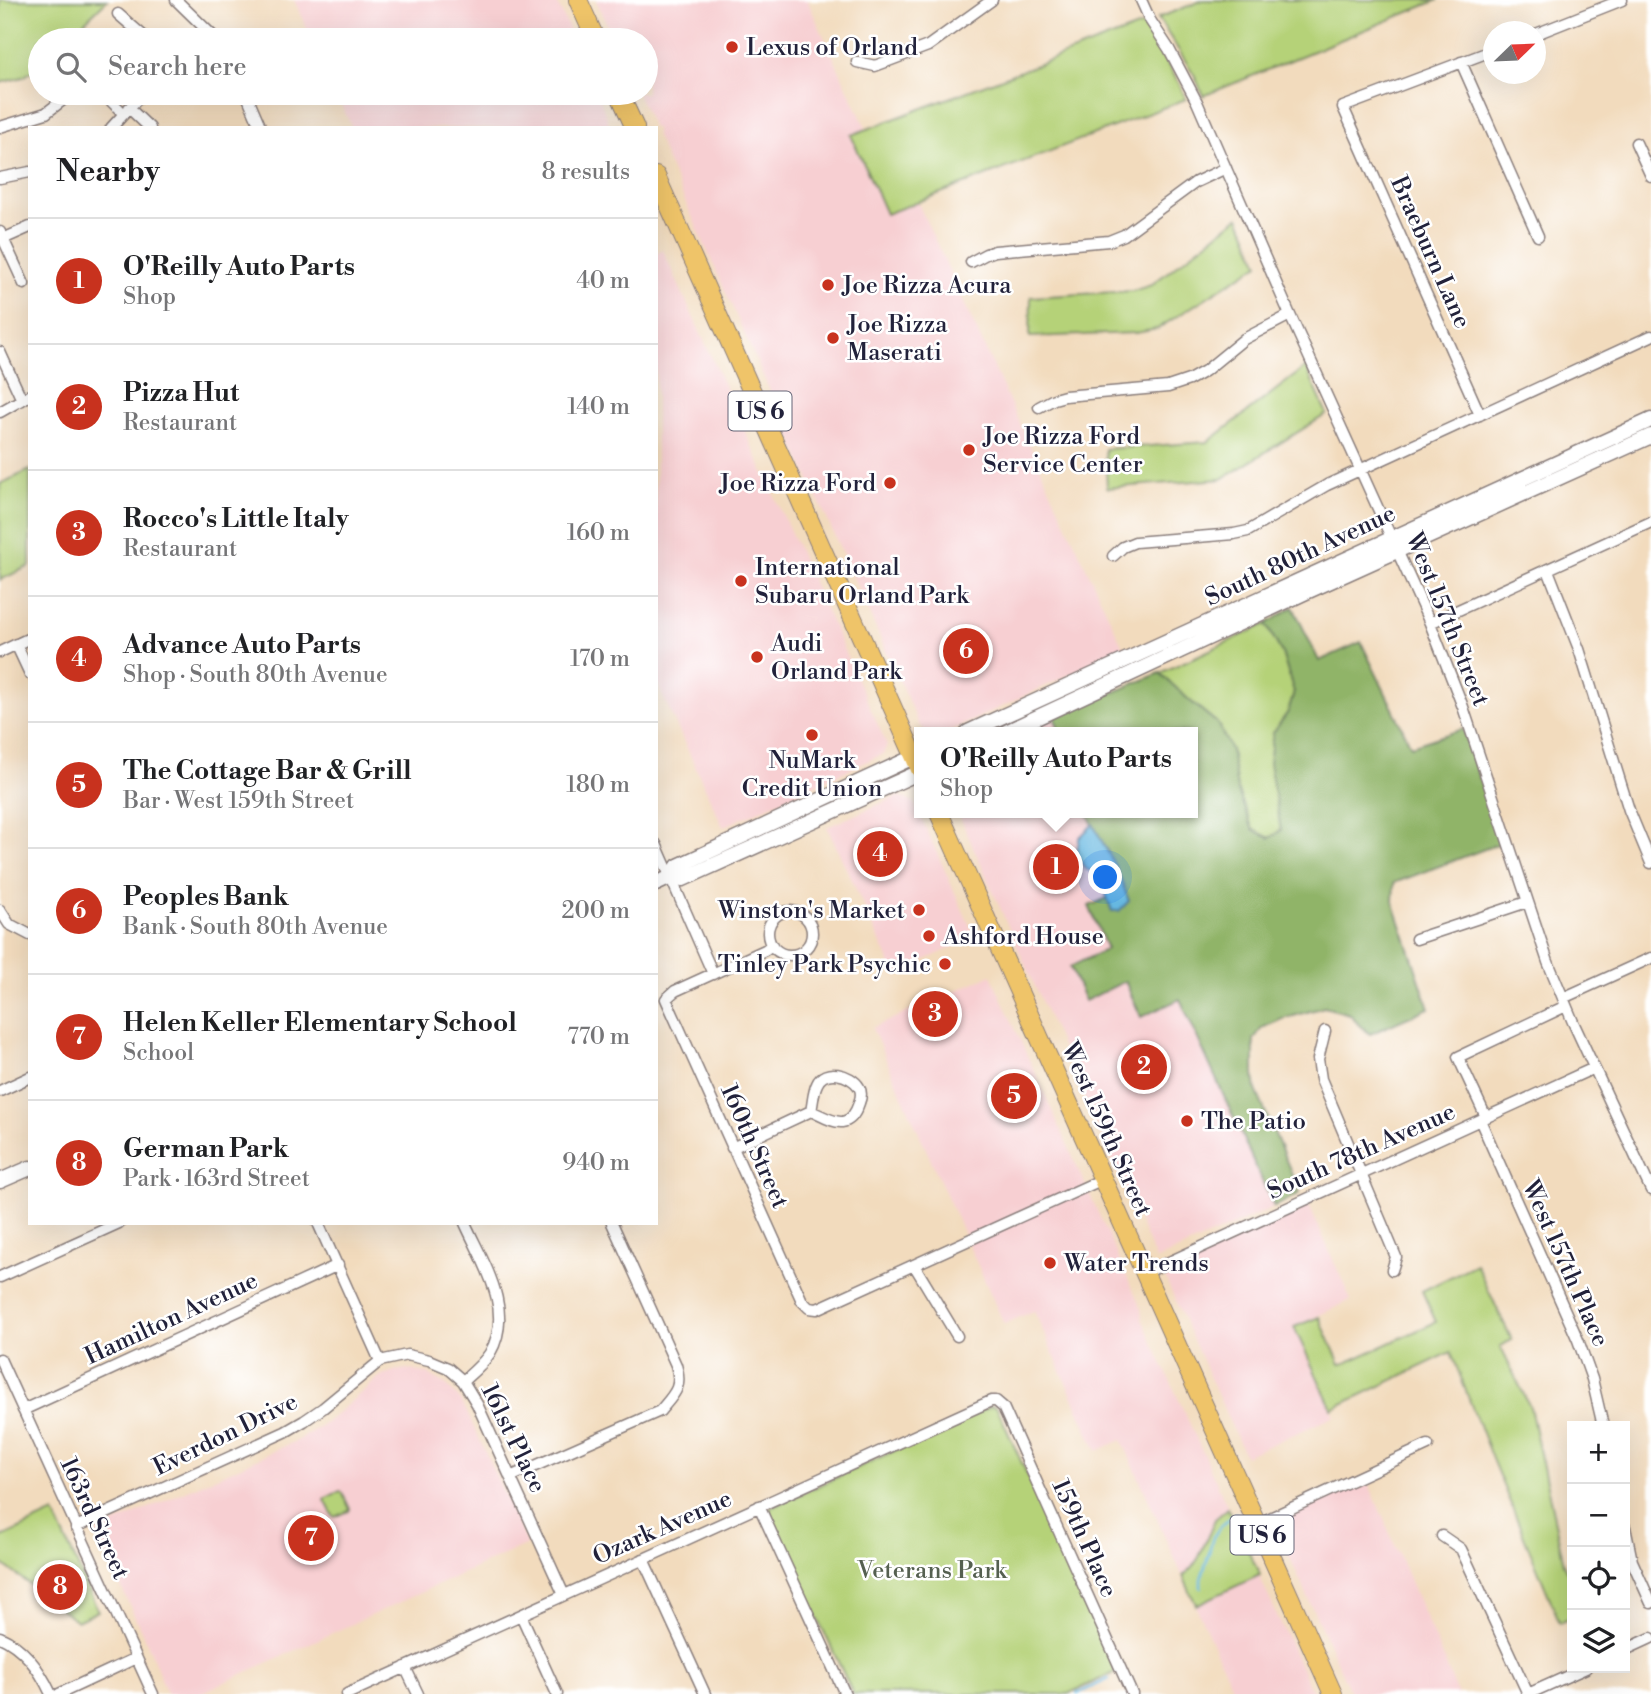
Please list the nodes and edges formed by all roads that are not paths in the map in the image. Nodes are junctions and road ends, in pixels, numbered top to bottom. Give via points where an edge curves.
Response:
1 (176, 0) edge
2 (578, 0) edge
3 (992, 0) edge
4 (1141, 0) edge
5 (1622, 0) edge
6 (118, 14) dead end
7 (134, 28) edge
8 (204, 28) edge
9 (591, 28) edge
10 (1546, 30) edge
11 (1483, 54) edge
12 (857, 62) dead end
13 (1461, 62) junction
14 (56, 105) edge
15 (119, 105) edge
16 (133, 105) edge
17 (251, 105) edge
18 (624, 105) edge
19 (127, 111) junction
20 (113, 126) edge
21 (147, 126) edge
22 (260, 126) edge
23 (634, 126) edge
24 (0, 127) edge
25 (1636, 143) dead end
26 (1226, 168) junction
27 (28, 172) edge
28 (1651, 176) edge
29 (0, 178) edge
30 (658, 180) edge
31 (28, 228) edge
32 (2, 236) edge
33 (1538, 236) dead end
34 (971, 262) dead end
35 (24, 284) dead end
36 (1290, 315) junction
37 (1651, 337) edge
38 (0, 352) edge
39 (26, 398) edge
40 (1039, 407) dead end
41 (0, 412) edge
42 (1480, 415) junction
43 (1651, 420) edge
44 (1651, 436) edge
45 (1361, 469) junction
46 (1651, 522) edge
47 (1395, 544) junction
48 (1112, 556) dead end
49 (1548, 570) junction
50 (1430, 623) junction
51 (28, 639) edge
52 (16, 644) junction
53 (0, 652) edge
54 (28, 670) edge
55 (979, 727) edge
56 (1016, 727) edge
57 (914, 754) edge
58 (914, 765) edge
59 (941, 818) edge
60 (658, 848) edge
61 (1651, 863) edge
62 (671, 877) junction
63 (658, 883) edge
64 (1527, 902) junction
65 (0, 910) edge
66 (28, 934) edge
67 (1416, 939) dead end
68 (772, 945) junction
69 (1651, 958) edge
70 (713, 974) junction
71 (1564, 1002) junction
72 (1325, 1031) dead end
73 (1594, 1068) junction
74 (28, 1078) edge
75 (0, 1091) edge
76 (811, 1111) junction
77 (1483, 1119) junction
78 (732, 1147) junction
79 (28, 1169) edge
80 (1362, 1174) junction
81 (1102, 1179) junction
82 (0, 1181) edge
83 (1651, 1190) edge
84 (115, 1225) edge
85 (319, 1225) edge
86 (466, 1225) edge
87 (613, 1225) edge
88 (338, 1265) junction
89 (914, 1265) junction
90 (1392, 1270) dead end
91 (1145, 1273) junction
92 (0, 1277) edge
93 (957, 1336) dead end
94 (0, 1359) edge
95 (380, 1361) junction
96 (463, 1381) junction
97 (996, 1401) joint
98 (23, 1410) junction
99 (1602, 1421) edge
100 (1428, 1445) dead end
101 (510, 1477) junction
102 (758, 1506) junction
103 (1257, 1524) junction
104 (76, 1527) junction
105 (1442, 1536) dead end
106 (1629, 1547) edge
107 (643, 1559) junction
108 (564, 1595) junction
109 (1651, 1603) edge
110 (521, 1615) junction
111 (0, 1637) edge
112 (1651, 1638) edge
113 (1630, 1648) edge
114 (136, 1658) junction
115 (405, 1667) junction
116 (1575, 1673) edge
117 (51, 1694) edge
118 (59, 1694) edge
119 (153, 1694) edge
120 (346, 1694) edge
121 (418, 1694) edge
122 (557, 1694) edge
123 (705, 1694) edge
124 (845, 1694) edge
125 (1132, 1694) edge
126 (1334, 1694) edge
127 (1528, 1694) edge

1 - 8 street
2 - 9 main road
3 - 12 street via 928,46 876,66
4 - 26 street, West 157th Street via 1197,102
5 - 10 street
6 - 7 street
11 - 13 street
13 - 33 street
13 - 42 street, Braeburn Lane via 1343,107
14 - 24 street via 46,113
15 - 19 street
16 - 19 street
17 - 22 street
18 - 23 main road
19 - 20 street
19 - 21 street
25 - 28 street
26 - 34 street via 1196,182 1109,241 995,251
26 - 36 street, West 157th Street
27 - 29 street
30 - 57 main road, US 6
31 - 32 street
32 - 35 street
36 - 40 street via 1244,339 1189,380 1168,387 1065,396
36 - 45 street, West 157th Street
37 - 42 street
38 - 39 street
39 - 41 street
42 - 45 street
43 - 47 street, South 80th Avenue
44 - 47 street, South 80th Avenue
45 - 47 street, West 157th Street
45 - 48 street via 1248,531 1136,542
46 - 49 street
47 - 50 street, West 157th Street
47 - 55 street, South 80th Avenue
47 - 56 street, South 80th Avenue
49 - 50 street
49 - 61 street
50 - 64 street, West 157th Street via 1463,707
51 - 52 street
52 - 53 street
52 - 54 street
58 - 62 street via 678,866
59 - 81 main road, West 159th Street / US 6
60 - 62 street
62 - 63 street
62 - 70 street
64 - 67 street
64 - 71 street, West 157th Street
65 - 66 street via 9,925
68 - 68 street via 785,954 806,948 812,934 808,920 790,911 777,915 769,926
68 - 70 street
69 - 71 street
70 - 78 street, 160th Street via 666,999
71 - 73 street, West 157th Street
71 - 77 street, West 157th Place via 1458,1057
72 - 80 street via 1318,1059 1321,1079
73 - 77 street, South 78th Avenue
73 - 83 street, West 157th Street
74 - 75 street
76 - 76 street via 816,1085 827,1074 845,1078 861,1090 855,1114 846,1122
76 - 78 street
77 - 80 street, South 78th Avenue
77 - 99 street, West 157th Place via 1578,1340
78 - 89 street, 160th Street via 809,1308 817,1309
79 - 82 street
80 - 90 street via 1396,1257
80 - 91 street, South 78th Avenue
81 - 89 street
81 - 91 main road, West 159th Street / US 6
84 - 92 street
85 - 88 street
86 - 96 street via 495,1290 499,1329 489,1355
87 - 101 street via 676,1365 678,1390 660,1411
88 - 95 street
88 - 98 street, Hamilton Avenue
89 - 93 street
91 - 103 main road, West 159th Street / US 6
94 - 98 street, 163rd Street
95 - 96 street, 161st Place via 407,1355 429,1360
95 - 104 street, Everdon Drive via 295,1427
96 - 101 street, 161st Place
97 - 102 street, Ozark Avenue via 985,1402
97 - 125 street, 159th Place via 1003,1407
98 - 104 street, 163rd Street
100 - 103 street
101 - 108 street, 161st Place
102 - 107 street, Ozark Avenue
102 - 124 street
103 - 126 main road, West 159th Street / US 6
104 - 114 street, 163rd Street
105 - 127 street via 1461,1549
106 - 109 street
107 - 108 street, Ozark Avenue
107 - 123 street
108 - 110 street, Ozark Avenue
110 - 115 street, Ozark Avenue
110 - 122 street
111 - 117 street via 34,1663
112 - 113 street
114 - 118 street
114 - 119 street, 163rd Street
115 - 120 street, Ozark Avenue
115 - 121 street
116 - 127 street

